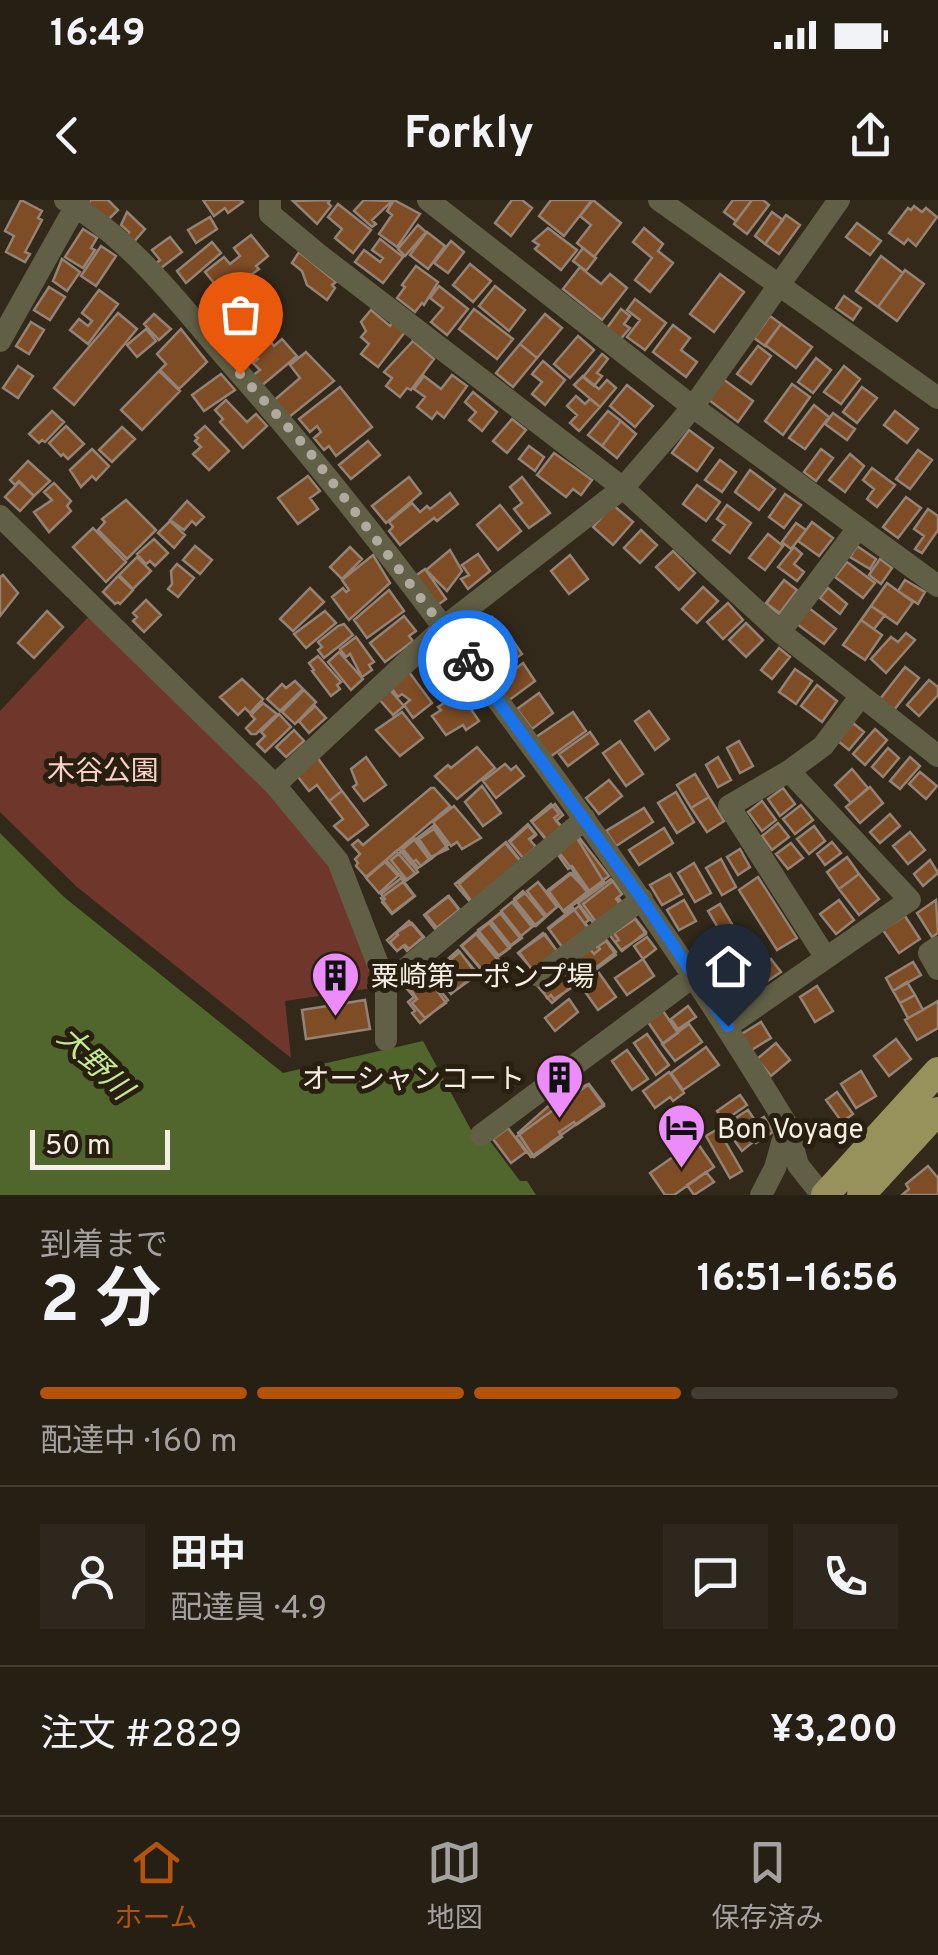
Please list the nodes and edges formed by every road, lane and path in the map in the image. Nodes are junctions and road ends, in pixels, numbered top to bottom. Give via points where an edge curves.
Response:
1 (270, 200) edge
2 (428, 200) edge
3 (659, 200) edge
4 (839, 200) edge
5 (74, 202) edge
6 (778, 284) junction
7 (0, 341) edge
8 (938, 398) edge
9 (693, 406) junction
10 (623, 488) junction
11 (0, 516) edge
12 (858, 528) junction
13 (938, 586) edge
14 (444, 628) junction
15 (780, 632) junction
16 (860, 697) junction
17 (938, 756) edge
18 (789, 770) junction
19 (275, 785) junction
20 (585, 819) junction
21 (642, 899) junction
22 (938, 947) edge
23 (826, 958) junction
24 (938, 970) edge
25 (538, 976) dead end
26 (694, 976) junction
27 (386, 985) junction
28 (728, 1026) junction
29 (386, 1040) dead end
30 (938, 1071) edge
31 (938, 1112) edge
32 (481, 1136) dead end
33 (786, 1167) junction
34 (762, 1195) edge
35 (823, 1195) edge
36 (861, 1195) edge

1 - 10 street via 270,214 318,254
2 - 9 street
3 - 6 street
4 - 6 street
5 - 7 street
5 - 14 street via 154,273 304,445
6 - 8 street
6 - 9 street
9 - 10 street
9 - 12 street
10 - 14 street
10 - 15 street
11 - 19 street
12 - 13 street
12 - 15 street
14 - 19 street
14 - 20 street
15 - 16 street
16 - 17 street
16 - 18 street via 823,746
18 - 23 street via 730,806
18 - 23 street via 910,900
19 - 27 street via 338,861
20 - 21 street
20 - 27 street
21 - 25 street
21 - 26 street
22 - 24 street via 929,954
23 - 28 street
26 - 28 street
26 - 32 street
27 - 29 street
28 - 33 street via 787,1125
30 - 35 main road
31 - 36 main road
33 - 34 street
33 - 35 street

